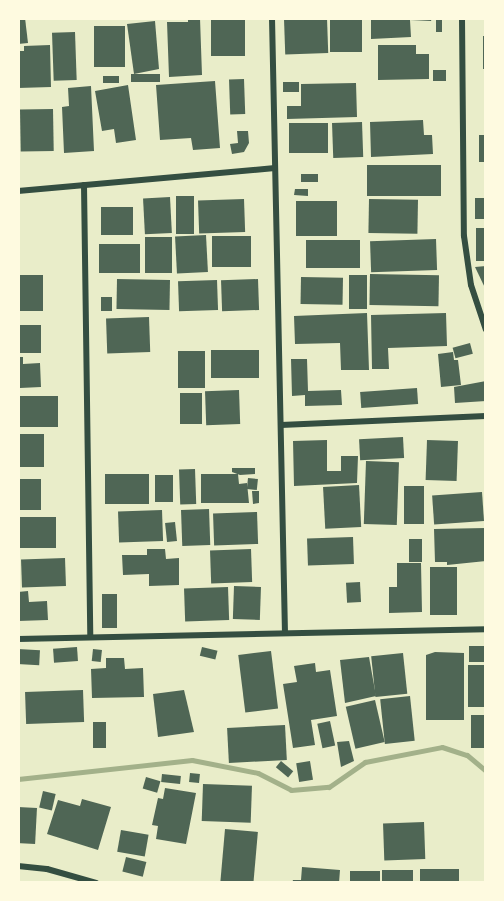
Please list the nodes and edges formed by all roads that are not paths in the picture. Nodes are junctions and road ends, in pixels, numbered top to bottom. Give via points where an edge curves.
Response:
1 (272, 18) edge
2 (462, 18) edge
3 (275, 168) junction
4 (84, 185) junction
5 (18, 191) edge
6 (486, 330) edge
7 (486, 416) edge
8 (281, 425) junction
9 (486, 629) edge
10 (285, 632) junction
11 (90, 635) junction
12 (18, 639) edge
13 (18, 866) edge
14 (96, 883) edge

1 - 3 street
2 - 6 street via 464,236 471,285
3 - 4 street
3 - 8 street
4 - 5 street
4 - 11 street
7 - 8 street
8 - 10 street
9 - 10 street
10 - 11 street
11 - 12 street
13 - 14 street

